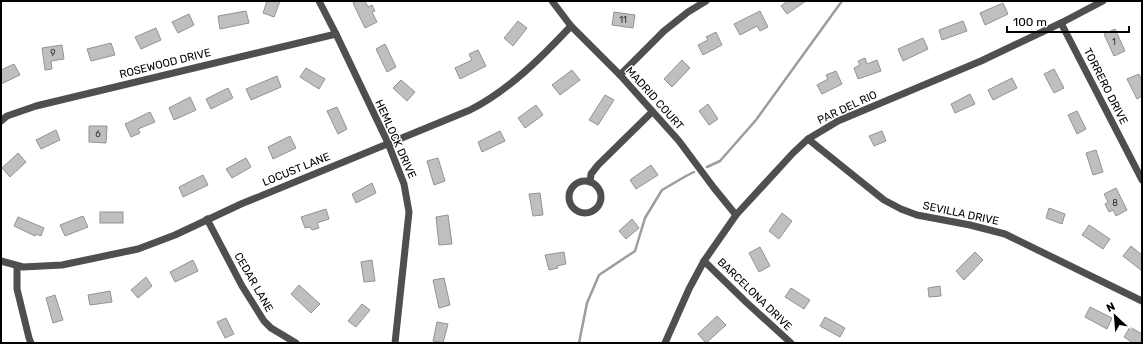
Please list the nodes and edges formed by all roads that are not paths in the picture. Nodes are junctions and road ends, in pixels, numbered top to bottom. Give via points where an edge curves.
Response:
1 (319, 1) edge
2 (552, 1) edge
3 (706, 1) edge
4 (1103, 1) edge
5 (1061, 23) junction
6 (570, 26) junction
7 (336, 34) junction
8 (620, 75) junction
9 (652, 112) junction
10 (1, 121) edge
11 (808, 139) junction
12 (388, 143) junction
13 (1142, 180) edge
14 (590, 182) junction
15 (736, 215) junction
16 (207, 219) junction
17 (1, 261) edge
18 (704, 261) junction
19 (17, 266) junction
20 (1142, 301) edge
21 (31, 343) edge
22 (296, 343) edge
23 (395, 343) edge
24 (665, 343) edge
25 (791, 343) edge

1 - 7 street, HEMLOCK DRIVE
2 - 6 street, MADRID COURT
3 - 8 street via 664,31
4 - 5 street, PAR DEL RIO
5 - 11 street, PAR DEL RIO via 981,61 838,121
5 - 13 street, TORRERO DRIVE
6 - 8 street, MADRID COURT
6 - 12 street, LOCUST LANE via 501,92 470,110
7 - 10 street, ROSEWOOD DRIVE via 36,106 7,116
7 - 12 street, HEMLOCK DRIVE
8 - 9 street, MADRID COURT
9 - 14 street via 598,165 591,174
9 - 15 street, MADRID COURT via 679,141
11 - 15 street, PAR DEL RIO
11 - 20 street, SEVILLA DRIVE via 884,200 901,209 917,215 1005,234
12 - 16 street, LOCUST LANE
12 - 23 street, HEMLOCK DRIVE via 404,184 409,212
14 - 14 street via 575,185 570,194 571,204 582,213 596,209 601,201 598,187
15 - 18 street, PAR DEL RIO
16 - 19 street, LOCUST LANE via 138,249 62,265
16 - 22 street, CEDAR LANE via 242,286 264,321
17 - 19 street, LOCUST LANE
18 - 24 street, PAR DEL RIO
18 - 25 street, BARCELONA DRIVE
19 - 21 street via 17,289

